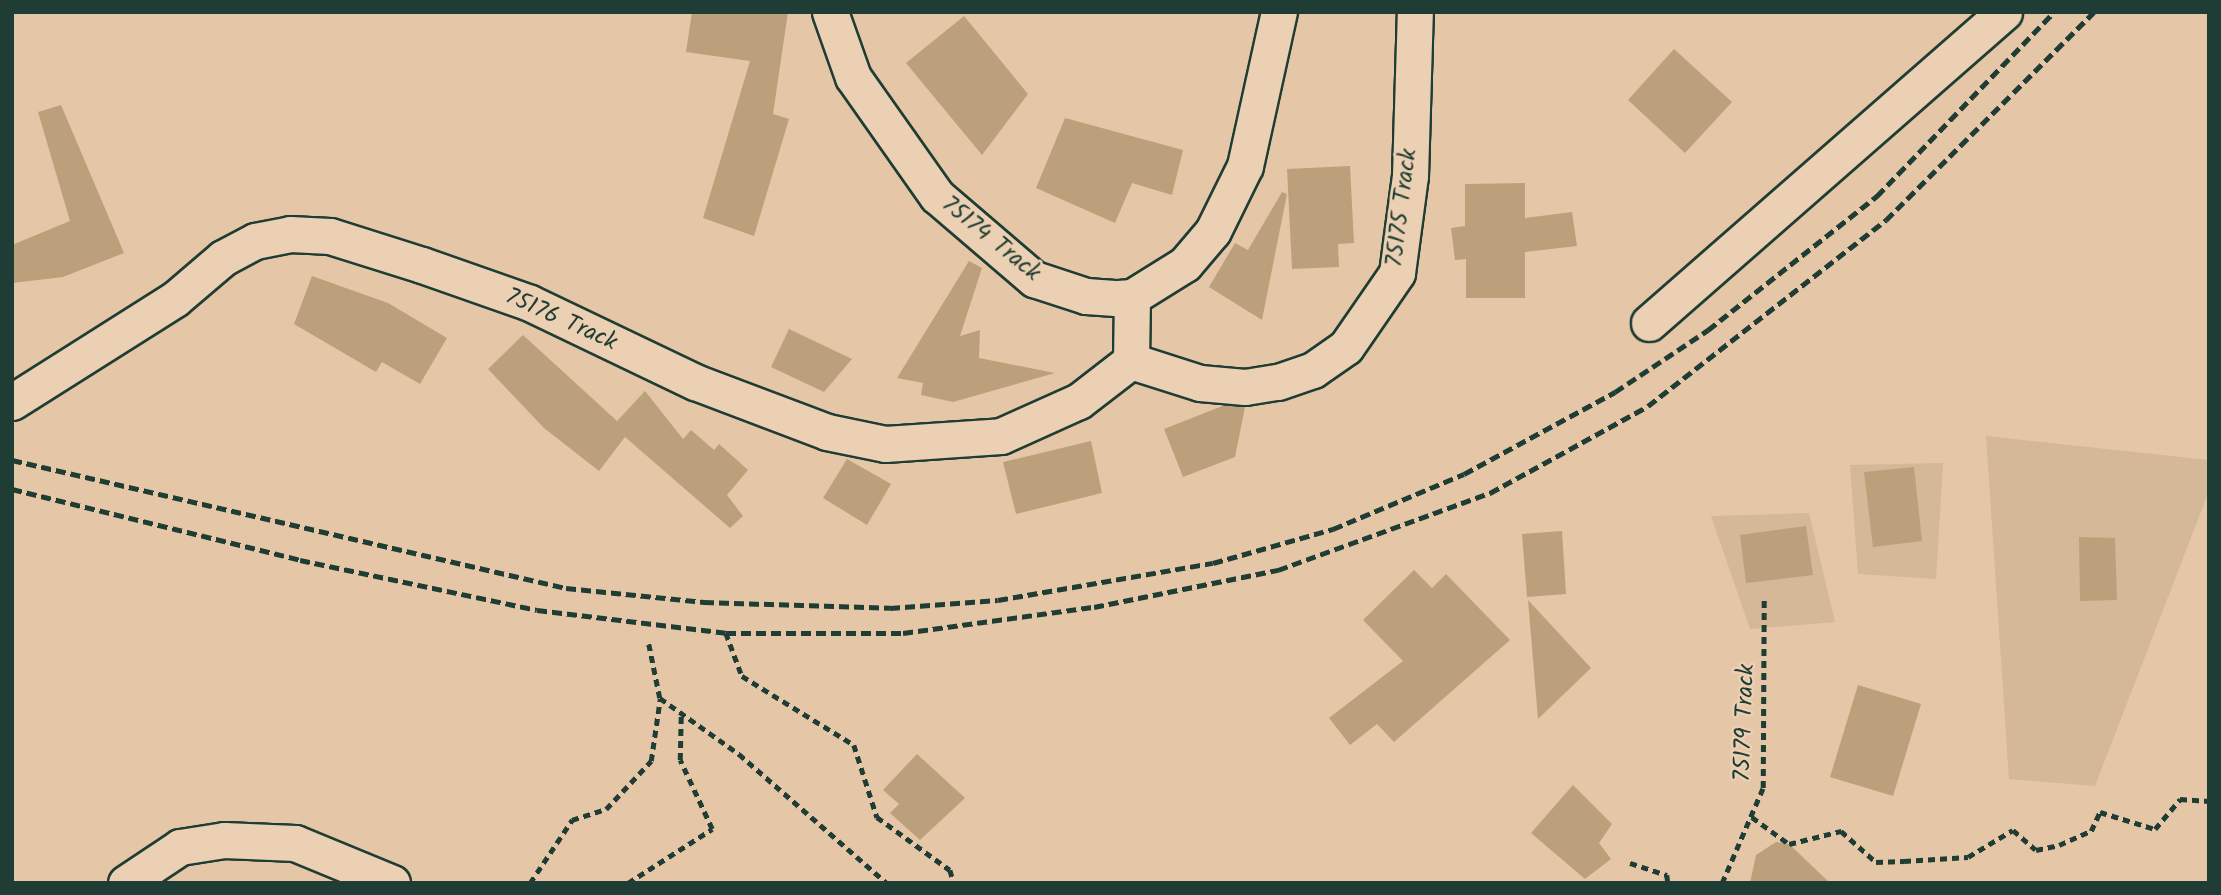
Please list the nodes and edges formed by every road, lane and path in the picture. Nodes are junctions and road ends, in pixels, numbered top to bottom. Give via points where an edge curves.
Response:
1 (830, 12) edge
2 (1279, 12) edge
3 (1415, 12) edge
4 (2004, 12) edge
5 (1132, 296) junction
6 (1648, 323) dead end
7 (1131, 361) junction
8 (12, 402) edge
9 (1764, 599) dead end
10 (726, 633) dead end
11 (649, 644) dead end
12 (660, 698) junction
13 (681, 714) junction
14 (2209, 801) edge
15 (1752, 817) junction
16 (1630, 863) dead end
17 (126, 883) edge
18 (392, 883) edge
19 (530, 883) edge
20 (628, 883) edge
21 (887, 883) edge
22 (954, 883) edge
23 (1668, 883) edge
24 (1722, 883) edge

1 - 5 street, 75174 Track via 853,77 937,196 1034,279 1086,296
2 - 5 street via 1245,166 1213,231 1185,264
3 - 7 street, 75175 Track via 1410,176 1397,274 1372,317 1324,362 1278,382 1245,387 1200,383
4 - 6 street
5 - 7 street
7 - 8 street, 75176 Track via 1079,401 1001,436 885,444 827,432 695,382 530,303 422,264 330,236 290,234 255,241 223,258 175,299
9 - 15 path, 75179 Track via 1763,788
10 - 22 path via 742,676 854,745 877,817 950,870
11 - 12 path
12 - 13 path
12 - 19 path via 651,761 606,809 572,820
13 - 20 path via 680,760 712,829
13 - 21 path via 739,754
14 - 15 path via 2180,799 2155,829 2100,812 2091,831 2059,845 2036,849 2013,830 1968,857 1876,862 1841,831 1789,844
15 - 24 path, 75179 Track
16 - 23 path via 1667,875
17 - 18 street via 180,847 225,840 295,843

